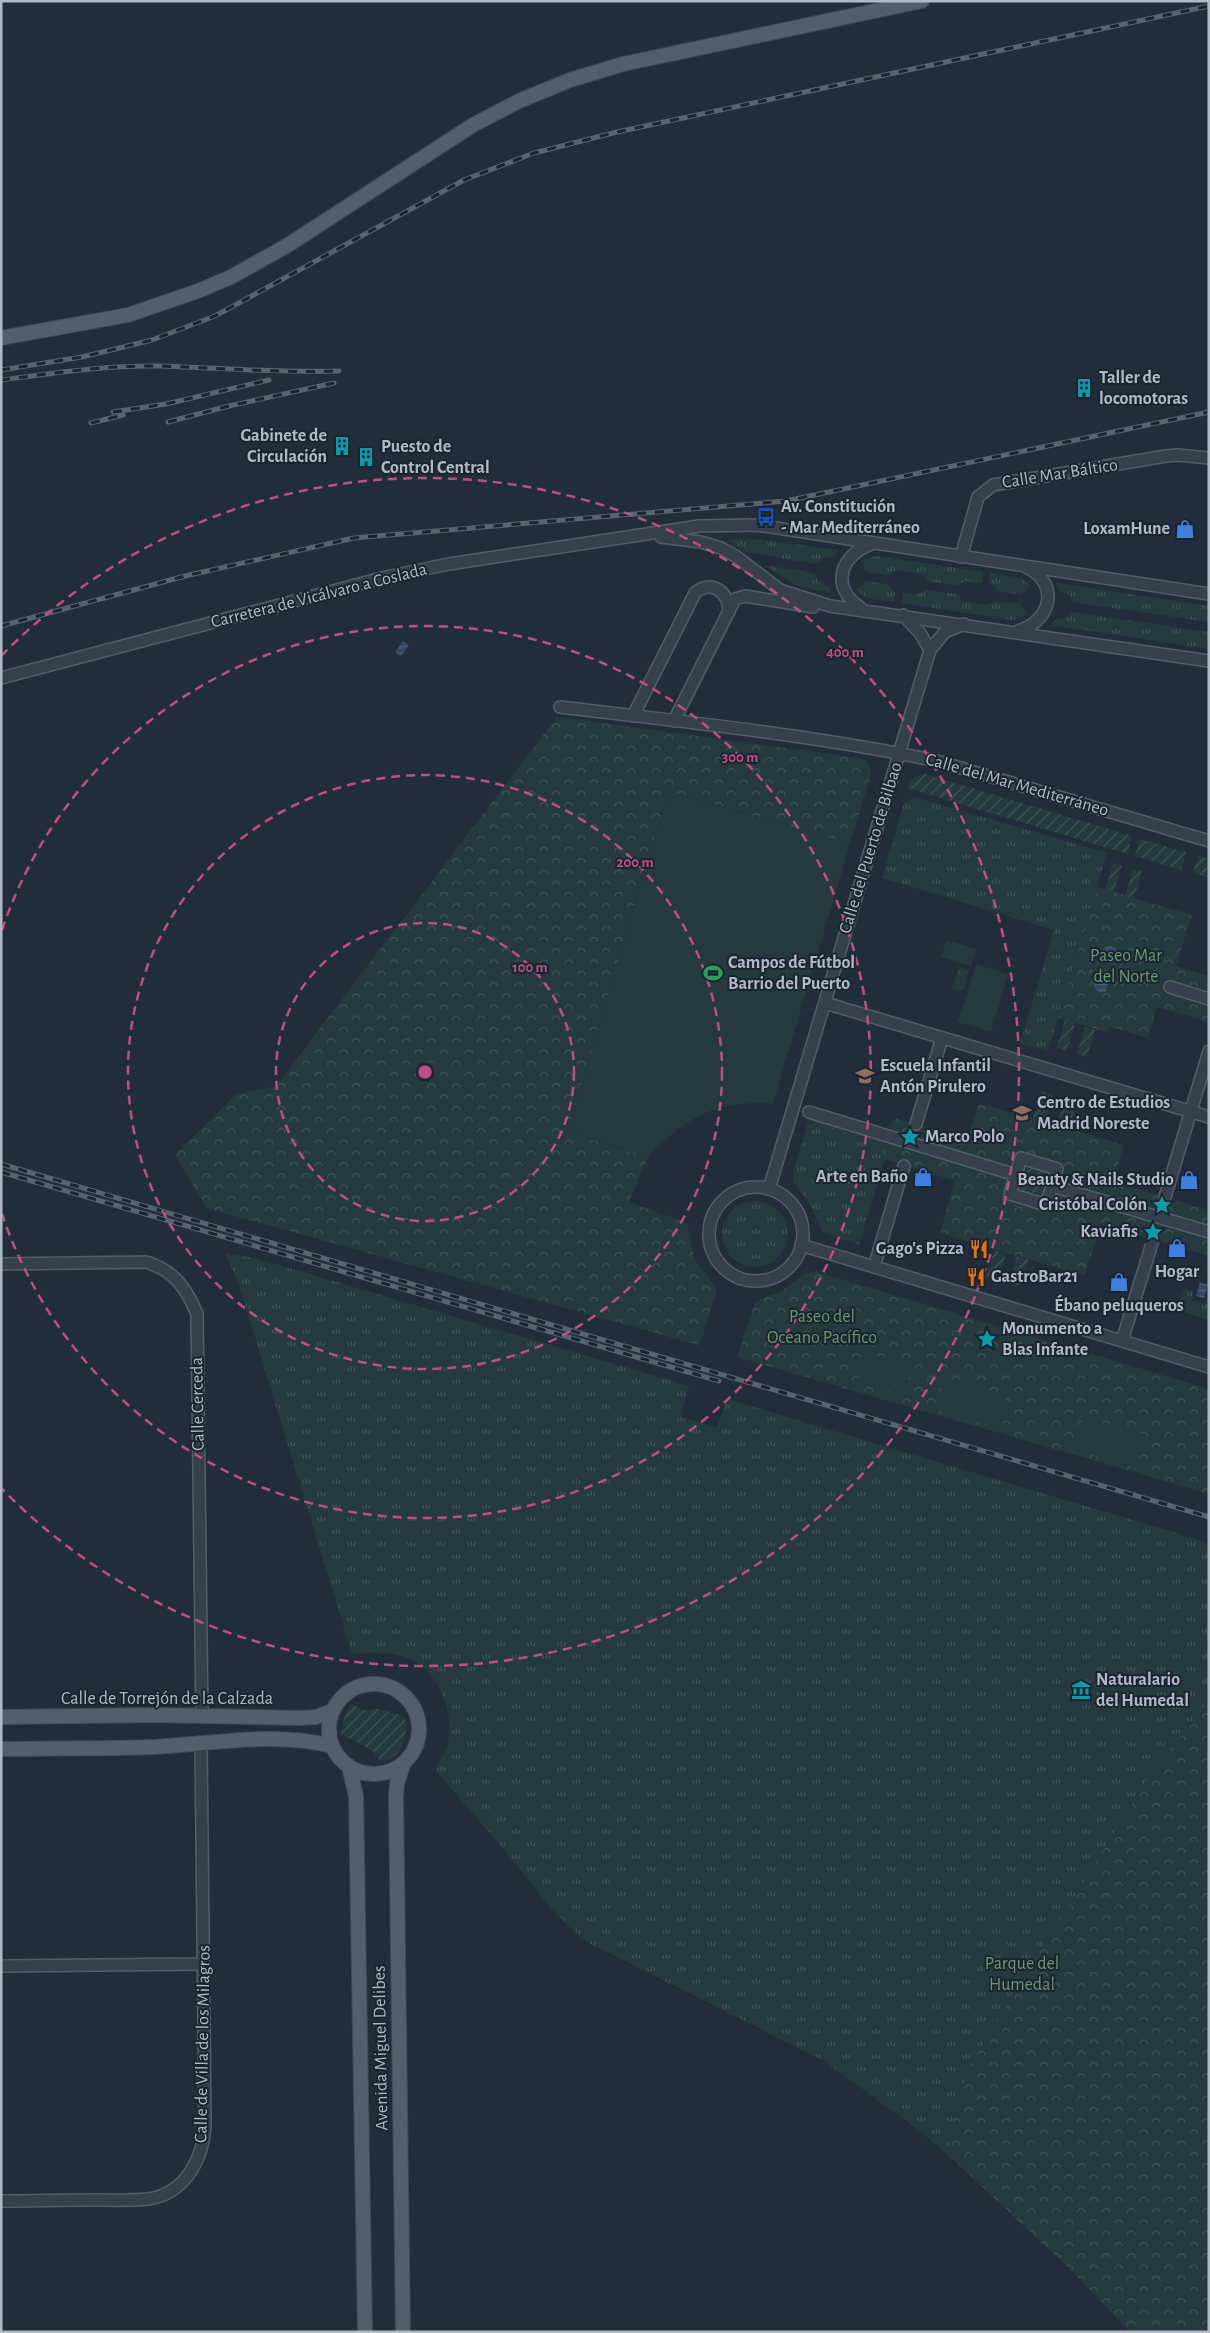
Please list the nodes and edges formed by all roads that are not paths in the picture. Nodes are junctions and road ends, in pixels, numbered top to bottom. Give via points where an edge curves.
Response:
1 (922, 1) edge
2 (1, 338) edge
3 (1209, 458) edge
4 (642, 536) junction
5 (875, 543) junction
6 (961, 557) junction
7 (1026, 567) junction
8 (1209, 594) edge
9 (830, 606) junction
10 (862, 609) junction
11 (729, 611) junction
12 (902, 615) junction
13 (964, 624) junction
14 (1017, 632) junction
15 (930, 650) junction
16 (1209, 661) edge
17 (1, 678) edge
18 (560, 707) dead end
19 (633, 716) junction
20 (674, 720) junction
21 (899, 753) junction
22 (1209, 841) edge
23 (1170, 987) dead end
24 (1209, 999) edge
25 (825, 1004) junction
26 (942, 1038) junction
27 (1209, 1051) edge
28 (809, 1112) dead end
29 (1190, 1112) junction
30 (1209, 1117) edge
31 (916, 1124) dead end
32 (904, 1166) dead end
33 (1016, 1175) junction
34 (1052, 1186) junction
35 (769, 1189) junction
36 (1165, 1197) dead end
37 (1209, 1232) edge
38 (1153, 1240) dead end
39 (801, 1245) junction
40 (1, 1264) edge
41 (874, 1267) junction
42 (1122, 1341) junction
43 (1209, 1367) edge
44 (332, 1711) junction
45 (202, 1716) junction
46 (1, 1717) edge
47 (201, 1744) junction
48 (332, 1746) junction
49 (1, 1749) edge
50 (403, 1765) junction
51 (349, 1766) junction
52 (204, 1964) junction
53 (1, 1966) edge
54 (1, 2201) edge
55 (365, 2332) edge
56 (403, 2332) edge

1 - 2 main road via 623,64 570,80 473,125 288,245 231,277 128,315
3 - 6 street, Calle Mar Báltico via 1166,456 993,485 978,497
4 - 5 street via 699,526 748,525
4 - 9 street via 710,544 737,557 780,590
4 - 17 street, Carretera de Vicálvaro a Coslada via 449,564 386,577
5 - 6 street
5 - 10 street via 850,556 842,572 844,590
6 - 7 street
7 - 8 street
7 - 14 street via 1046,585 1048,603 1037,622
9 - 10 street
9 - 11 street via 810,607 741,596
10 - 12 street
11 - 19 street via 726,596 718,588 707,587 698,591
11 - 20 street
12 - 13 street
12 - 15 street via 920,633
13 - 14 street
13 - 15 street, Calle del Puerto de Bilbao via 945,632
14 - 16 street
15 - 21 street, Calle del Puerto de Bilbao
18 - 19 street, Calle del Mar Mediterráneo
19 - 20 street, Calle del Mar Mediterráneo
20 - 21 street, Calle del Mar Mediterráneo
21 - 22 street, Calle del Mar Mediterráneo via 937,761
21 - 25 street, Calle del Puerto de Bilbao
23 - 24 street
25 - 26 street
25 - 35 street, Calle del Puerto de Bilbao
26 - 29 street
26 - 31 street
27 - 29 street
28 - 33 street
29 - 30 street
29 - 36 street
32 - 41 street
33 - 34 street via 1021,1158 1039,1163 1057,1169
33 - 34 street via 1010,1194 1046,1205
34 - 37 street
35 - 39 street via 785,1198 796,1211 802,1228
35 - 39 street via 742,1189 719,1204 709,1231 712,1252 725,1269 738,1278 754,1281 784,1272 798,1256
38 - 42 street
39 - 41 street
40 - 45 street, Calle Cerceda via 146,1262 163,1267 190,1296 196,1314
41 - 42 street
42 - 43 street
44 - 45 main road, Calle de Torrejón de la Calzada via 316,1717 299,1718
44 - 48 main road via 329,1728
44 - 50 main road via 340,1698 366,1684 388,1686 408,1698 420,1725 419,1740
45 - 46 main road, Calle de Torrejón de la Calzada
47 - 48 main road via 302,1739
47 - 49 main road
47 - 52 street, Calle de Villa de los Milagros
48 - 51 main road
50 - 51 main road via 370,1774
50 - 56 main road, Avenida Miguel Delibes via 396,1796
51 - 55 main road, Avenida Miguel Delibes via 356,1796
52 - 53 street
52 - 54 street, Calle de Villa de los Milagros via 204,2143 189,2176 150,2199

